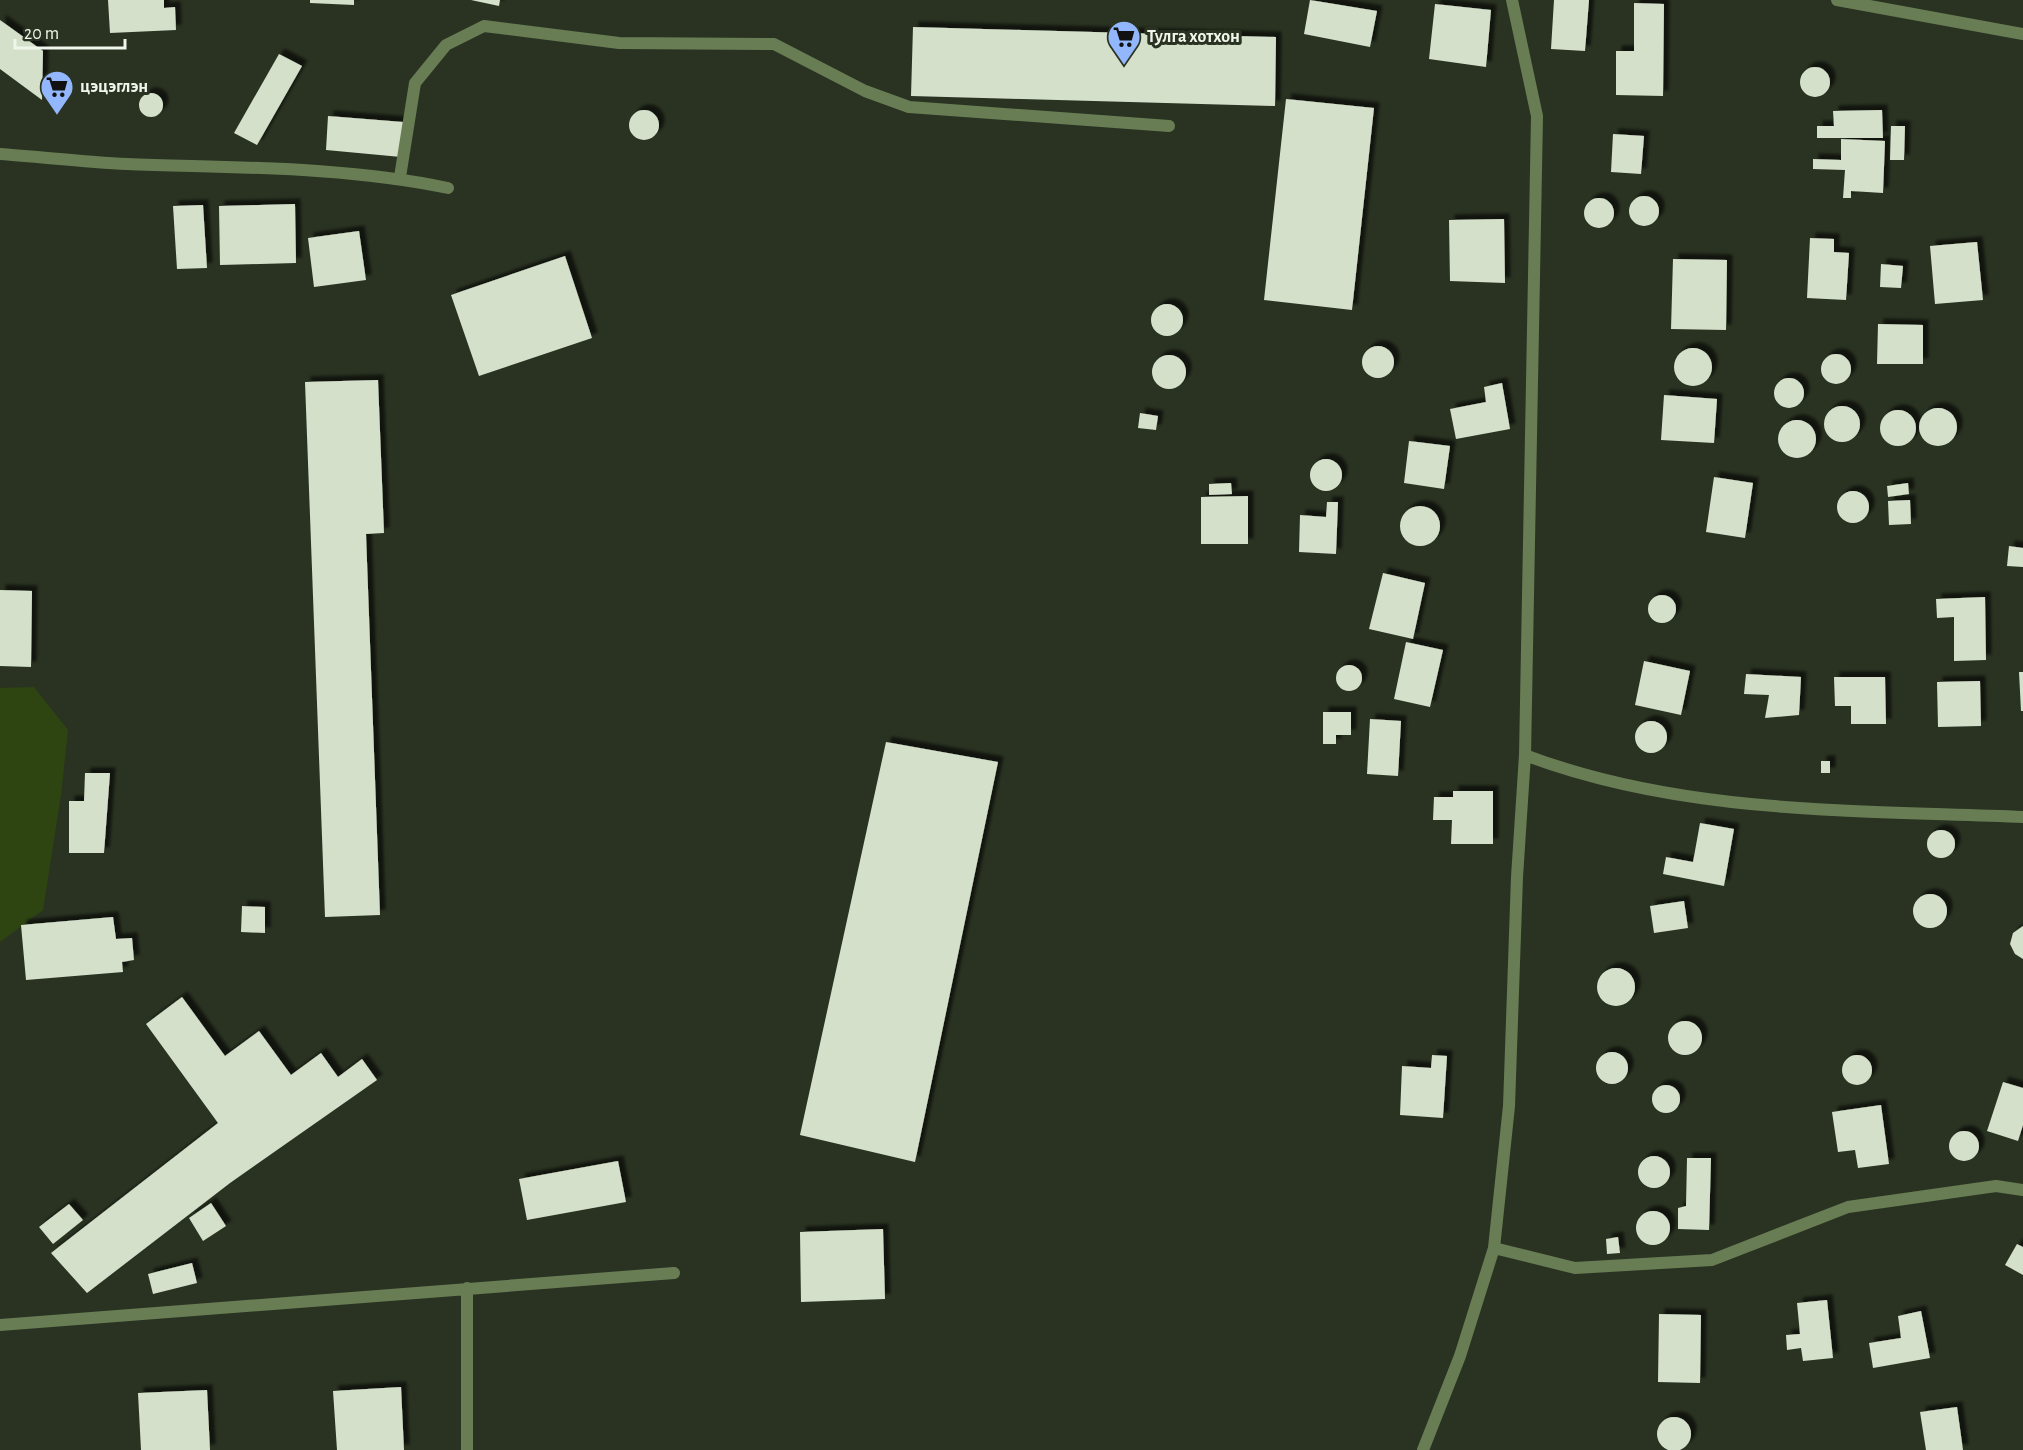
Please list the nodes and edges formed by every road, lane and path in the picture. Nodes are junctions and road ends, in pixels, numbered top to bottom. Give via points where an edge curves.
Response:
1 (1512, 0) edge
2 (1838, 0) edge
3 (2023, 34) edge
4 (1169, 126) dead end
5 (0, 154) edge
6 (400, 177) junction
7 (448, 188) dead end
8 (1525, 755) junction
9 (2023, 817) edge
10 (2023, 1190) edge
11 (1494, 1248) junction
12 (674, 1273) dead end
13 (467, 1288) junction
14 (0, 1325) edge
15 (467, 1450) edge
16 (1423, 1450) edge

1 - 8 street via 1537,116
2 - 3 street
4 - 6 street via 909,107 865,91 774,44 619,43 484,26 446,45 415,82
5 - 6 street
6 - 7 street
8 - 9 street via 1638,786 1731,803
8 - 11 street via 1509,1106
10 - 11 street via 1996,1186 1848,1207 1712,1260 1689,1263 1575,1268
11 - 16 street via 1460,1356
12 - 13 street
13 - 14 street
13 - 15 street

